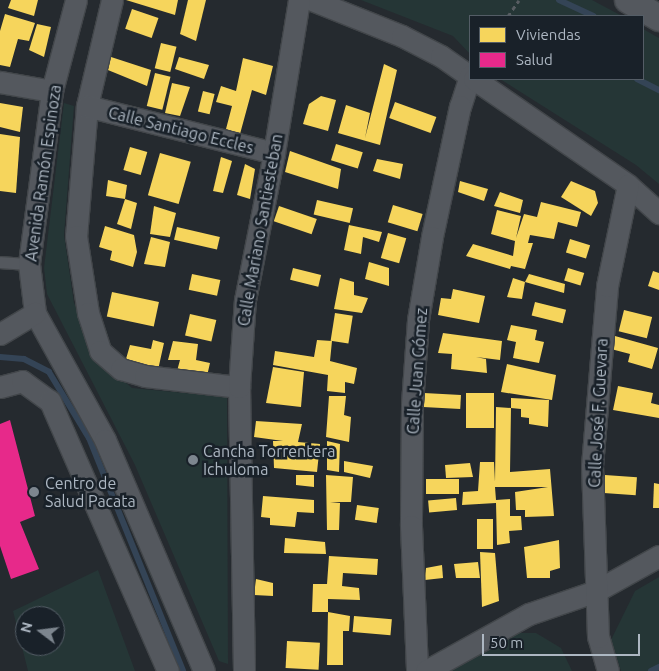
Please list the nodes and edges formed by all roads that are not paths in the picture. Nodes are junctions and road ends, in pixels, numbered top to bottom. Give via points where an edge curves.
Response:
1 (76, 0) edge
2 (112, 0) edge
3 (299, 0) edge
4 (312, 0) edge
5 (628, 0) edge
6 (659, 18) edge
7 (469, 75) edge
8 (469, 79) edge
9 (475, 80) edge
10 (0, 82) edge
11 (52, 91) junction
12 (87, 106) junction
13 (274, 153) junction
14 (628, 185) junction
15 (659, 213) edge
16 (0, 262) edge
17 (29, 264) junction
18 (35, 313) junction
19 (0, 334) edge
20 (0, 387) edge
21 (239, 387) junction
22 (659, 556) edge
23 (596, 591) junction
24 (168, 671) edge
25 (204, 671) edge
26 (244, 671) edge
27 (417, 671) edge
28 (426, 671) edge
29 (608, 671) edge

1 - 11 street, Avenida Ramón Espinoza
2 - 12 street
3 - 13 street, Calle Mariano Santiesteban
4 - 7 street via 402,36
5 - 6 street
8 - 27 street, Calle Juan Gómez via 460,106 432,237 418,320 412,404 411,516
9 - 14 street
10 - 11 street
11 - 17 street, Avenida Ramón Espinoza
12 - 13 street, Calle Santiago Eccles
12 - 21 street via 76,236 88,313 100,351 121,369 145,376
13 - 21 street, Calle Mariano Santiesteban via 245,300
14 - 15 street
14 - 23 street, Calle José F. Guevara via 607,286 596,384 592,466
16 - 17 lane
17 - 18 street, Avenida Ramón Espinoza
18 - 19 street
18 - 25 street, Avenida Ramón Espinoza via 104,440
20 - 24 street via 22,381 50,401
21 - 26 street, Calle Mariano Santiesteban
22 - 23 street
23 - 28 street via 529,614
23 - 29 street, Calle José F. Guevara via 598,637

